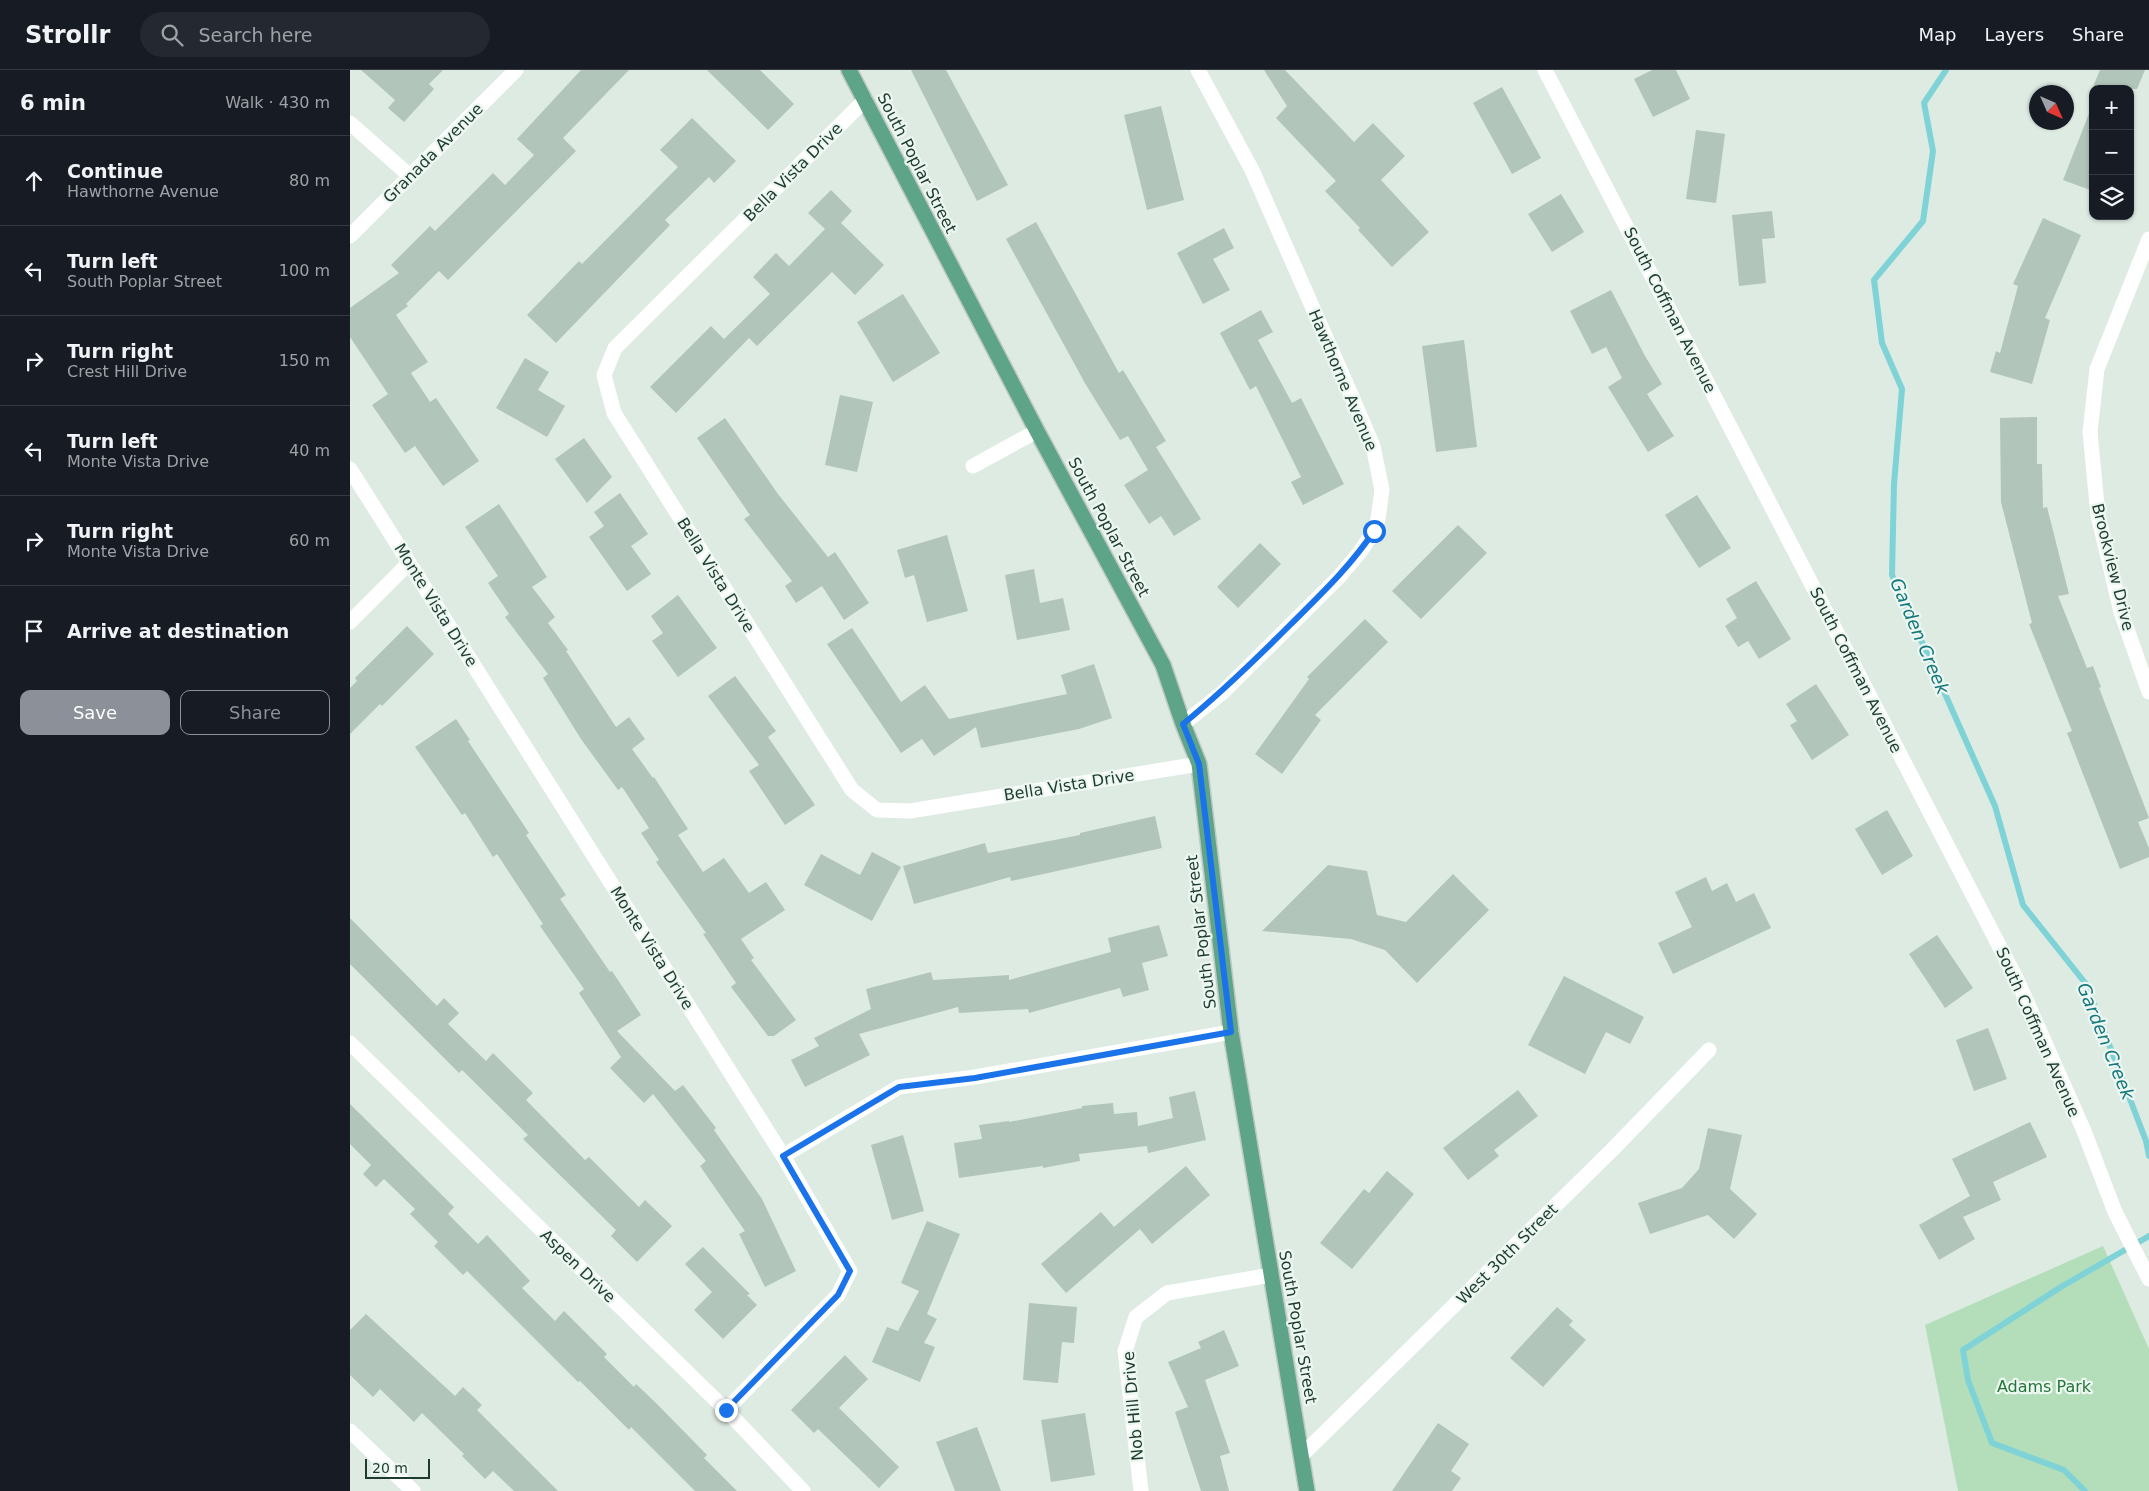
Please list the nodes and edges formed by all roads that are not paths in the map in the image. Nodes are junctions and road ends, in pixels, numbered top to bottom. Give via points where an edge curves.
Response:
1 (516, 70) edge
2 (849, 70) edge
3 (1198, 70) edge
4 (1545, 70) edge
5 (865, 100) junction
6 (350, 123) edge
7 (410, 176) junction
8 (350, 236) edge
9 (2149, 239) edge
10 (1037, 431) junction
11 (973, 466) dead end
12 (350, 469) edge
13 (409, 563) junction
14 (350, 622) edge
15 (2149, 692) edge
16 (1183, 724) junction
17 (1199, 764) junction
18 (1231, 1032) junction
19 (350, 1043) edge
20 (1709, 1050) dead end
21 (783, 1156) junction
22 (2147, 1274) edge
23 (1271, 1275) junction
24 (726, 1410) junction
25 (350, 1431) edge
26 (1302, 1455) junction
27 (413, 1491) edge
28 (803, 1491) edge
29 (1141, 1491) edge
30 (1307, 1491) edge

1 - 7 street, Granada Avenue
2 - 5 main road, South Poplar Street
3 - 16 street, Hawthorne Avenue via 1252,170 1349,390 1373,446 1382,490 1374,531 1339,577 1222,693
4 - 22 street, South Coffman Avenue via 2018,982 2084,1132 2115,1212
5 - 10 main road, South Poplar Street
5 - 17 street, Bella Vista Drive via 615,348 604,375 614,413 852,790 877,810 910,811
6 - 7 street
7 - 8 street, Granada Avenue
9 - 15 street, Brookview Drive via 2097,370 2090,432 2098,515 2121,612
10 - 11 street
10 - 16 main road, South Poplar Street via 1163,665
12 - 13 street, Monte Vista Drive
13 - 14 street
13 - 21 street, Monte Vista Drive
16 - 17 main road, South Poplar Street
17 - 18 main road, South Poplar Street
18 - 21 street via 975,1078 899,1087
18 - 23 main road, South Poplar Street
19 - 24 street, Aspen Drive
20 - 26 street, West 30th Street
21 - 24 street, Monte Vista Drive via 850,1271 838,1295
23 - 26 main road, South Poplar Street
23 - 29 street, Nob Hill Drive via 1167,1293 1136,1317 1125,1351
24 - 28 street, Aspen Drive
25 - 27 street
26 - 30 main road, South Poplar Street

